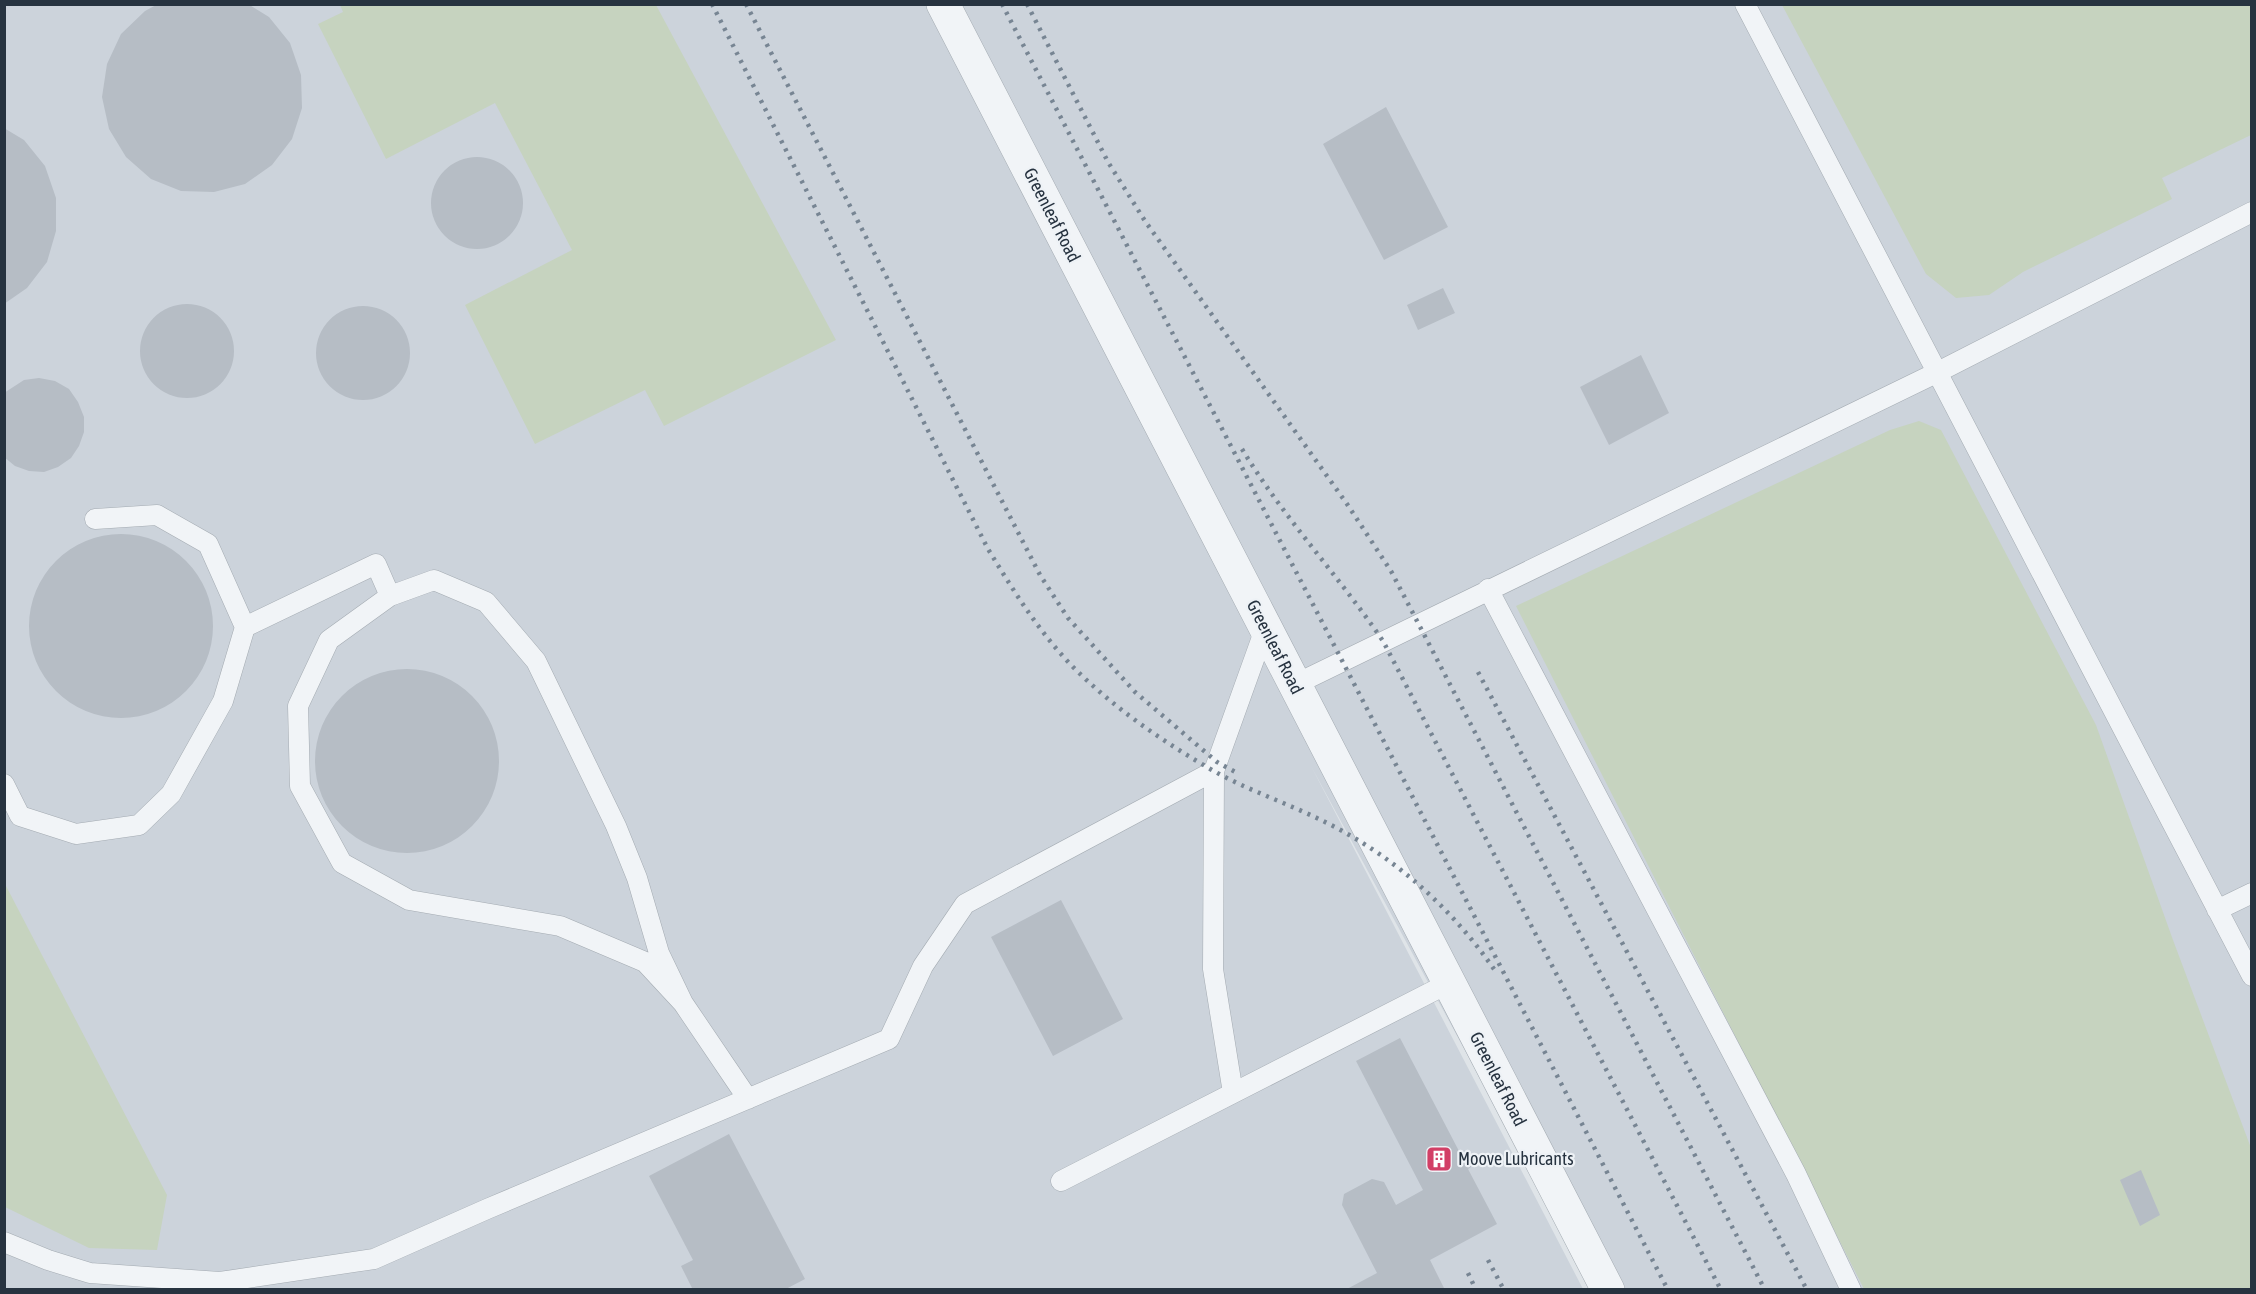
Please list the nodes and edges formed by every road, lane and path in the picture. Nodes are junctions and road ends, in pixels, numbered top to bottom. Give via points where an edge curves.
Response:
1 (943, 4) edge
2 (1745, 4) edge
3 (2252, 212) edge
4 (1936, 373) junction
5 (95, 519) dead end
6 (1488, 590) junction
7 (390, 597) junction
8 (245, 627) junction
9 (1265, 628) junction
10 (1294, 685) junction
11 (1214, 771) junction
12 (4, 784) edge
13 (2252, 893) edge
14 (2217, 910) junction
15 (2252, 975) edge
16 (1449, 983) junction
17 (683, 1004) junction
18 (1233, 1093) junction
19 (748, 1099) junction
20 (1062, 1181) dead end
21 (4, 1242) edge
22 (1608, 1290) edge
23 (1851, 1290) edge

1 - 9 street, Greenleaf Road
2 - 4 lane
3 - 4 lane
4 - 6 lane
4 - 14 lane
5 - 8 lane via 157,515 208,544
6 - 10 lane
6 - 23 lane via 1796,1173
7 - 8 lane via 376,564
7 - 17 lane via 434,580 486,602 536,660 616,826 638,878 659,953
7 - 17 lane via 329,640 298,706 300,786 342,863 408,900 560,926 645,962
8 - 12 lane via 222,701 171,794 139,825 76,834 20,816
9 - 10 street, Greenleaf Road
9 - 11 lane
10 - 16 street, Greenleaf Road
11 - 18 lane via 1213,969
11 - 19 lane via 965,904 923,966 889,1039
13 - 14 lane
14 - 15 lane
16 - 18 lane
16 - 22 street, Greenleaf Road
17 - 19 lane
18 - 20 lane
19 - 21 lane via 374,1259 220,1282 90,1273

